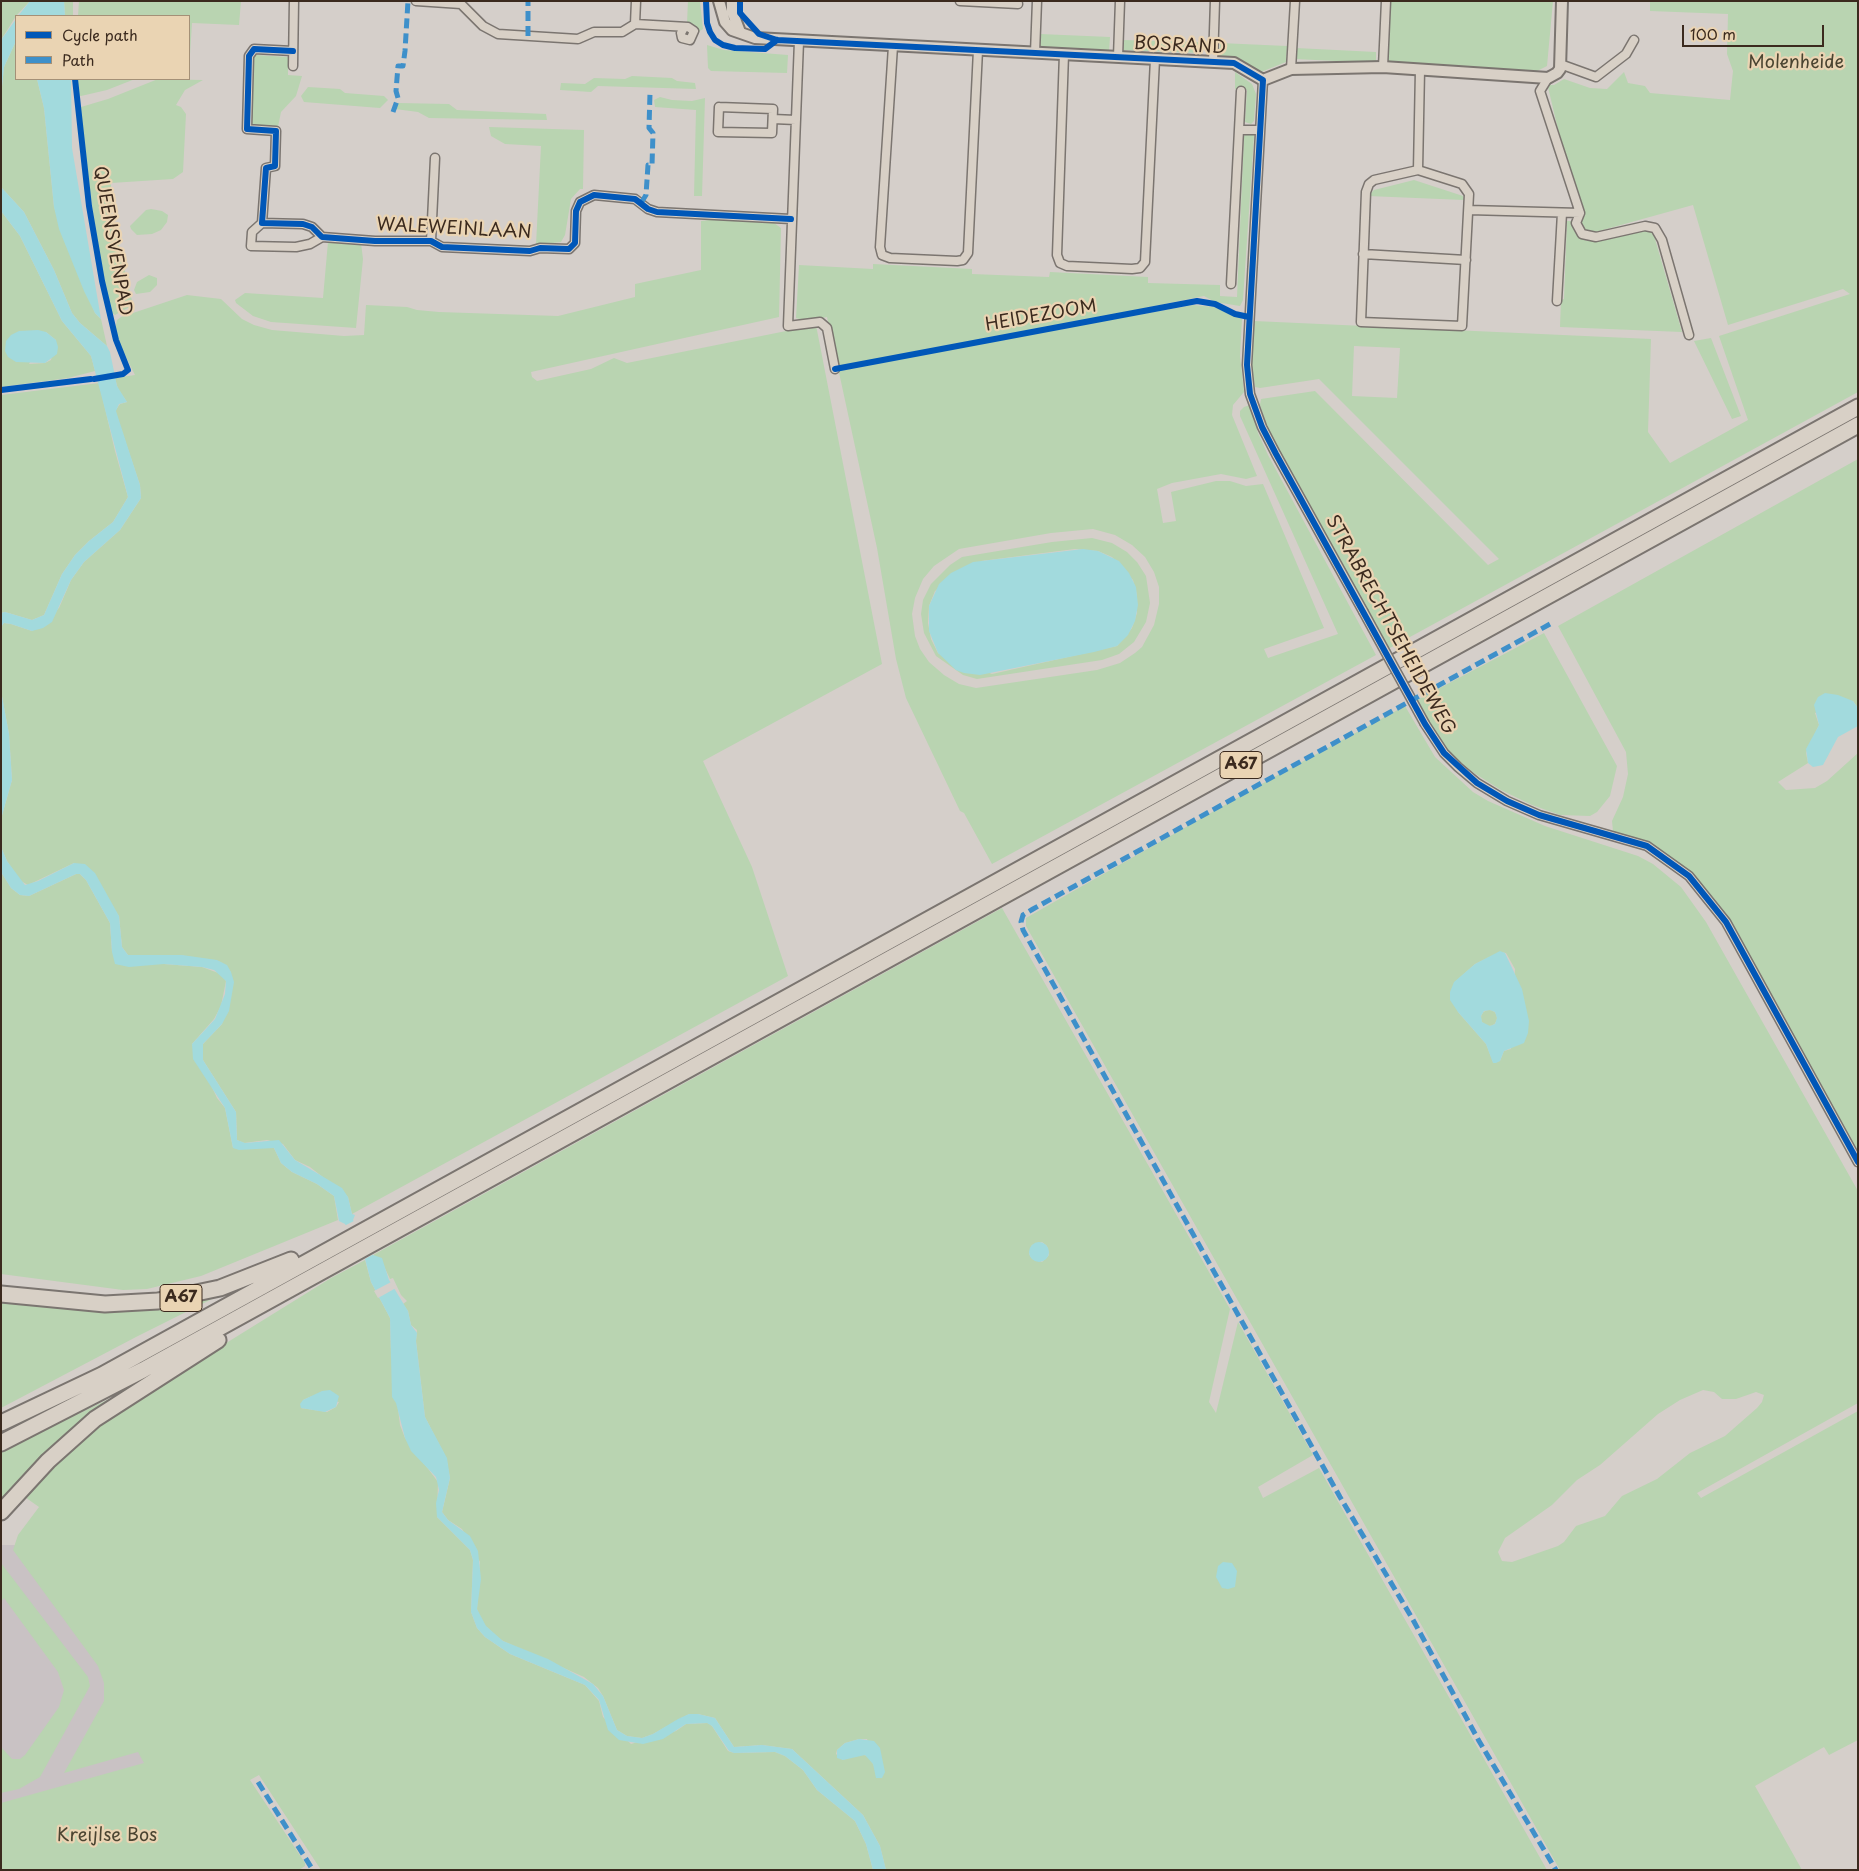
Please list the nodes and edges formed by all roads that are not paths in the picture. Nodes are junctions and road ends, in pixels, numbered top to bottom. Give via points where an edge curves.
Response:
1 (294, 1) edge
2 (416, 1) edge
3 (636, 1) edge
4 (719, 1) edge
5 (732, 1) edge
6 (1037, 1) edge
7 (1120, 1) edge
8 (1215, 1) edge
9 (1295, 1) edge
10 (1386, 1) edge
11 (1562, 1) edge
12 (960, 2) edge
13 (1018, 4) dead end
14 (635, 24) junction
15 (684, 28) dead end
16 (740, 32) junction
17 (1634, 40) dead end
18 (799, 41) junction
19 (893, 46) junction
20 (978, 50) junction
21 (293, 51) junction
22 (1035, 53) junction
23 (1064, 54) junction
24 (1118, 57) junction
25 (1155, 59) junction
26 (1213, 62) junction
27 (1560, 64) junction
28 (293, 66) dead end
29 (1382, 67) junction
30 (1292, 69) junction
31 (1420, 70) junction
32 (1548, 78) junction
33 (1263, 80) junction
34 (1242, 91) dead end
35 (773, 119) junction
36 (796, 120) junction
37 (1240, 130) junction
38 (1259, 130) junction
39 (435, 158) dead end
40 (1418, 170) junction
41 (1469, 210) junction
42 (1562, 213) junction
43 (1580, 213) junction
44 (792, 219) junction
45 (262, 223) junction
46 (322, 236) junction
47 (431, 241) junction
48 (1363, 254) junction
49 (1466, 260) junction
50 (1232, 284) dead end
51 (1557, 301) dead end
52 (1689, 335) dead end
53 (835, 369) dead end
54 (1858, 407) edge
55 (1858, 425) edge
56 (1858, 1162) edge
57 (356, 1234) junction
58 (1, 1294) edge
59 (260, 1305) junction
60 (1, 1424) edge
61 (1, 1443) edge
62 (1, 1512) edge

1 - 21 street
2 - 14 street via 461,4 483,26 498,34 578,39 594,32 622,32
3 - 14 street
4 - 16 street, BOSRAND via 725,22 732,30
5 - 16 street
6 - 22 street
7 - 24 street
8 - 26 street
9 - 30 street
10 - 29 street
11 - 27 street
12 - 13 street
14 - 15 street
16 - 18 street, BOSRAND via 755,38
17 - 27 street via 1626,54 1596,77
18 - 19 street, BOSRAND
18 - 36 street
19 - 20 street, BOSRAND
19 - 20 street via 880,247 882,254 890,258 957,261 963,260 968,253
20 - 22 street, BOSRAND
21 - 28 street
21 - 45 street, WALEWEINLAAN via 254,49 249,56 246,129 276,131 275,166 266,168
22 - 23 street, BOSRAND
23 - 24 street, BOSRAND
23 - 25 street, BOSRAND via 1057,255 1060,263 1067,266 1132,270 1145,262
24 - 25 street, BOSRAND
25 - 26 street, BOSRAND
26 - 33 street, BOSRAND via 1234,63
27 - 32 street via 1557,74
29 - 30 street
29 - 31 street
30 - 33 street
31 - 32 street
31 - 40 street
32 - 43 street via 1540,91
33 - 38 street
34 - 37 street
35 - 35 street via 773,109 719,107 718,132 772,134
35 - 36 street
36 - 44 street
37 - 38 street
37 - 50 street
38 - 56 street, STRABRECHTSEHEIDEWEG, bridge via 1247,365 1250,394 1276,454 1425,724 1458,767 1507,801 1538,815 1647,846 1689,876 1726,922
39 - 47 street, WALEWEINLAAN
40 - 41 street via 1462,184 1469,194
40 - 48 street via 1369,184
41 - 42 street
41 - 49 street
42 - 43 street
42 - 51 street
43 - 52 street via 1576,223 1582,234 1596,237 1645,226 1655,228 1662,240
44 - 47 street, WALEWEINLAAN via 657,212 635,198 594,195 580,202 576,210 575,242 569,249 530,251 442,247
44 - 53 street via 788,326 820,322 827,328
45 - 46 street, WALEWEINLAAN via 304,224
45 - 46 street, WALEWEINLAAN via 252,232 251,246 296,247 310,244
46 - 47 street, WALEWEINLAAN via 375,241
48 - 49 street
48 - 49 street via 1360,322 1462,326
54 - 57 highway, A67
55 - 59 highway, A67
57 - 58 highway, A67 via 236,1283 176,1299 105,1304
57 - 60 highway, A67 via 102,1375
59 - 61 highway, A67
59 - 62 highway, A67 via 231,1331 96,1419 48,1461

